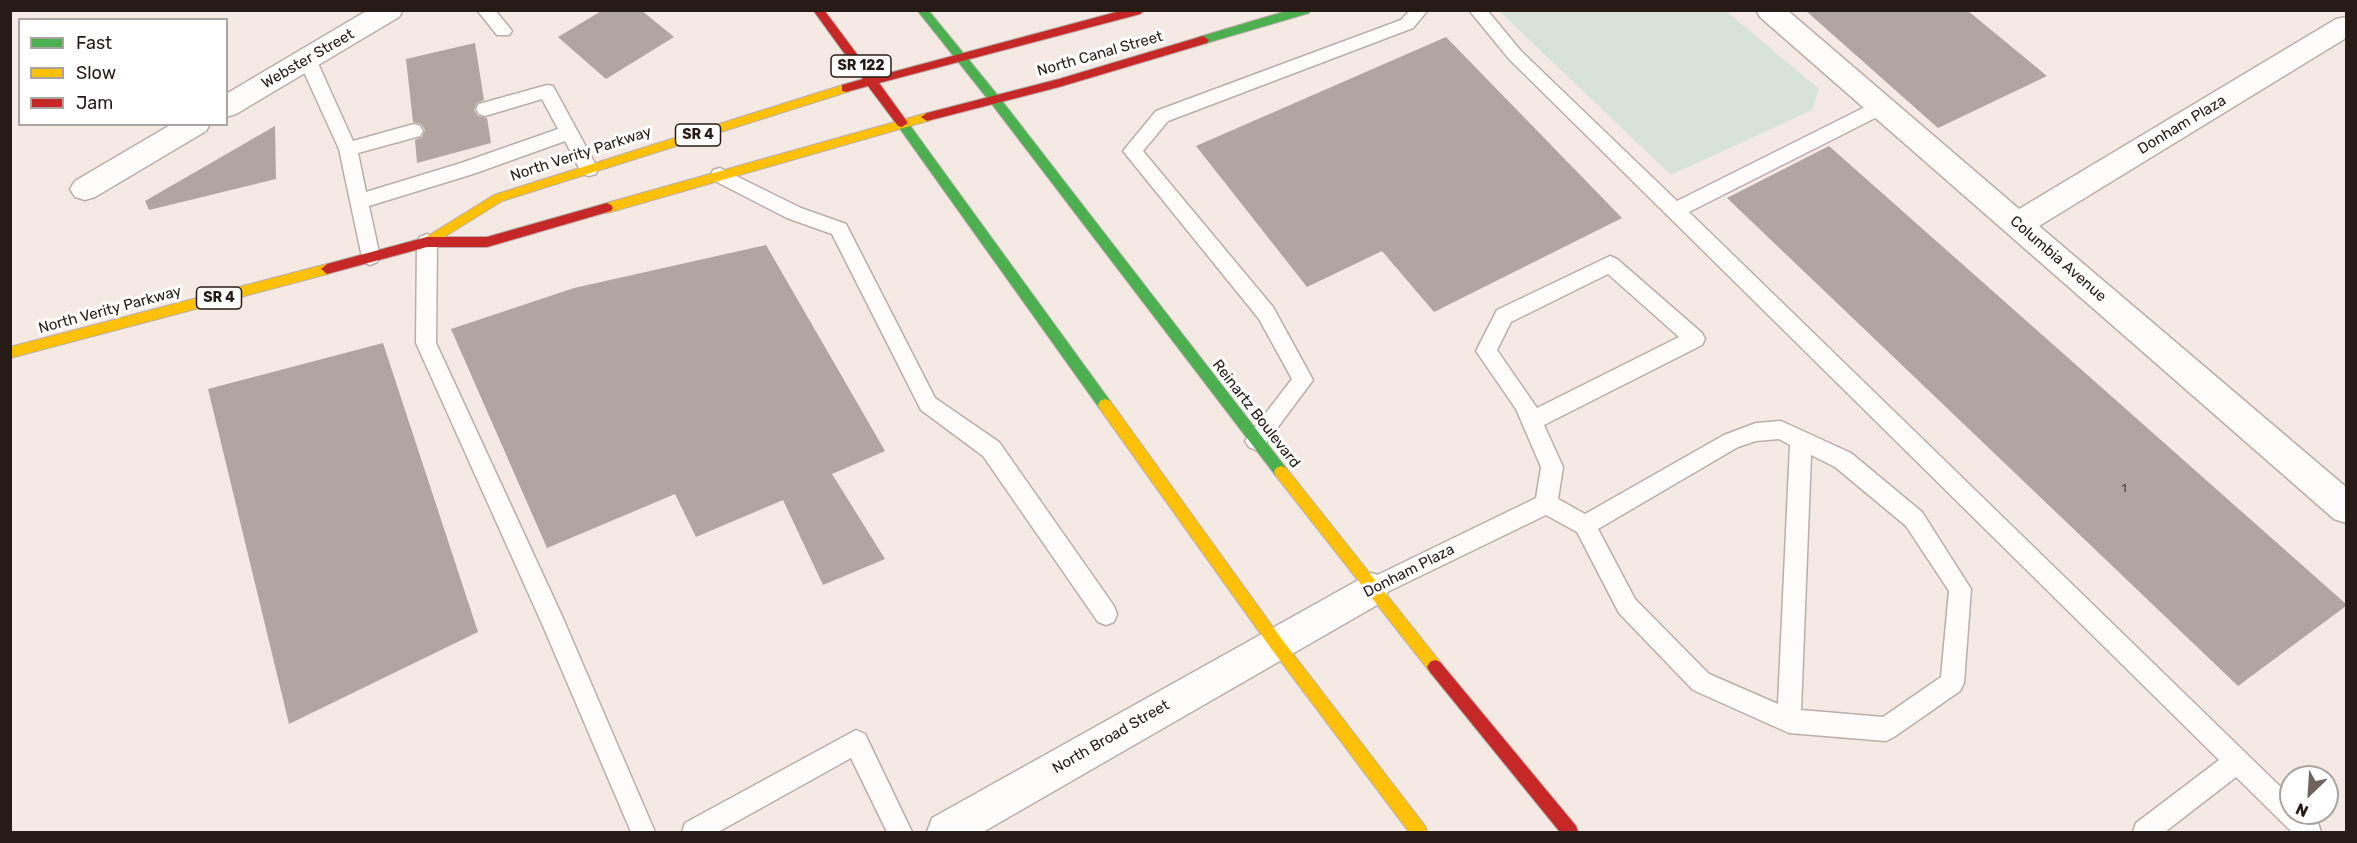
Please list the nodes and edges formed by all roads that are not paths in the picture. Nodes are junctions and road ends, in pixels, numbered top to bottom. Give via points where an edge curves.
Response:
1 (390, 10) edge
2 (485, 10) edge
3 (818, 10) edge
4 (922, 10) edge
5 (1140, 10) edge
6 (1305, 10) edge
7 (1420, 10) edge
8 (1477, 10) edge
9 (1769, 10) edge
10 (2346, 26) edge
11 (503, 31) dead end
12 (962, 58) junction
13 (307, 59) junction
14 (870, 80) junction
15 (995, 100) junction
16 (228, 105) edge
17 (1881, 107) junction
18 (485, 109) dead end
19 (902, 123) junction
20 (193, 126) edge
21 (414, 131) dead end
22 (569, 132) junction
23 (348, 149) junction
24 (589, 170) junction
25 (720, 175) junction
26 (85, 189) dead end
27 (360, 201) junction
28 (1675, 211) junction
29 (2018, 224) junction
30 (427, 242) junction
31 (370, 257) junction
32 (10, 353) edge
33 (1532, 421) junction
34 (1801, 440) junction
35 (1256, 441) junction
36 (1546, 504) junction
37 (2346, 508) edge
38 (1585, 525) junction
39 (1371, 590) junction
40 (1106, 614) dead end
41 (1275, 642) junction
42 (1789, 721) junction
43 (2237, 761) junction
44 (643, 832) edge
45 (694, 832) edge
46 (900, 832) edge
47 (946, 832) edge
48 (1419, 832) edge
49 (1570, 832) edge
50 (2145, 832) edge
51 (2309, 832) edge

1 - 13 street, Webster Street
2 - 11 lane
3 - 14 main road, SR 122
4 - 12 main road, Reinartz Boulevard
5 - 12 main road, SR 4
6 - 15 main road, North Canal Street / SR 4
7 - 35 lane via 1407,24 1162,116 1132,151 1266,314 1303,380
8 - 28 lane via 1515,56
9 - 17 street, Columbia Avenue
10 - 29 street, Donham Plaza
12 - 14 main road, North Verity Parkway / SR 4
12 - 15 main road, Reinartz Boulevard
13 - 16 street, Webster Street
13 - 23 lane
14 - 19 main road, SR 122
14 - 24 main road, North Verity Parkway / SR 4
15 - 19 main road, North Canal Street / SR 4
15 - 35 main road, Reinartz Boulevard
17 - 28 lane
17 - 29 street, Columbia Avenue
18 - 22 lane via 510,95 547,91
19 - 25 main road, North Verity Parkway / SR 4
19 - 41 main road, SR 122
20 - 26 street
21 - 23 lane
22 - 24 lane
22 - 27 lane
23 - 27 lane
24 - 30 main road, North Verity Parkway / SR 4 via 498,198
25 - 30 main road, North Verity Parkway / SR 4 via 487,242
25 - 40 lane via 794,213 839,229 928,404 991,449
27 - 31 lane
28 - 43 lane
29 - 37 street, Columbia Avenue
30 - 31 main road, North Verity Parkway / SR 4
30 - 44 lane via 426,343 554,624
31 - 32 main road, North Verity Parkway / SR 4
33 - 33 lane via 1525,404 1486,351 1504,316 1610,264 1695,339
33 - 36 lane via 1552,467
34 - 38 lane via 1781,430 1756,432 1731,441
34 - 42 lane
34 - 42 lane via 1843,460 1914,519 1960,589 1952,682 1886,729
35 - 39 main road, Reinartz Boulevard
36 - 38 lane
36 - 39 lane, Donham Plaza
38 - 42 lane via 1628,606 1701,682
39 - 41 street, Donham Plaza
39 - 49 main road, Reinartz Boulevard
41 - 47 street, North Broad Street
41 - 48 main road, SR 122
43 - 50 lane
43 - 51 lane
45 - 46 lane via 856,742

